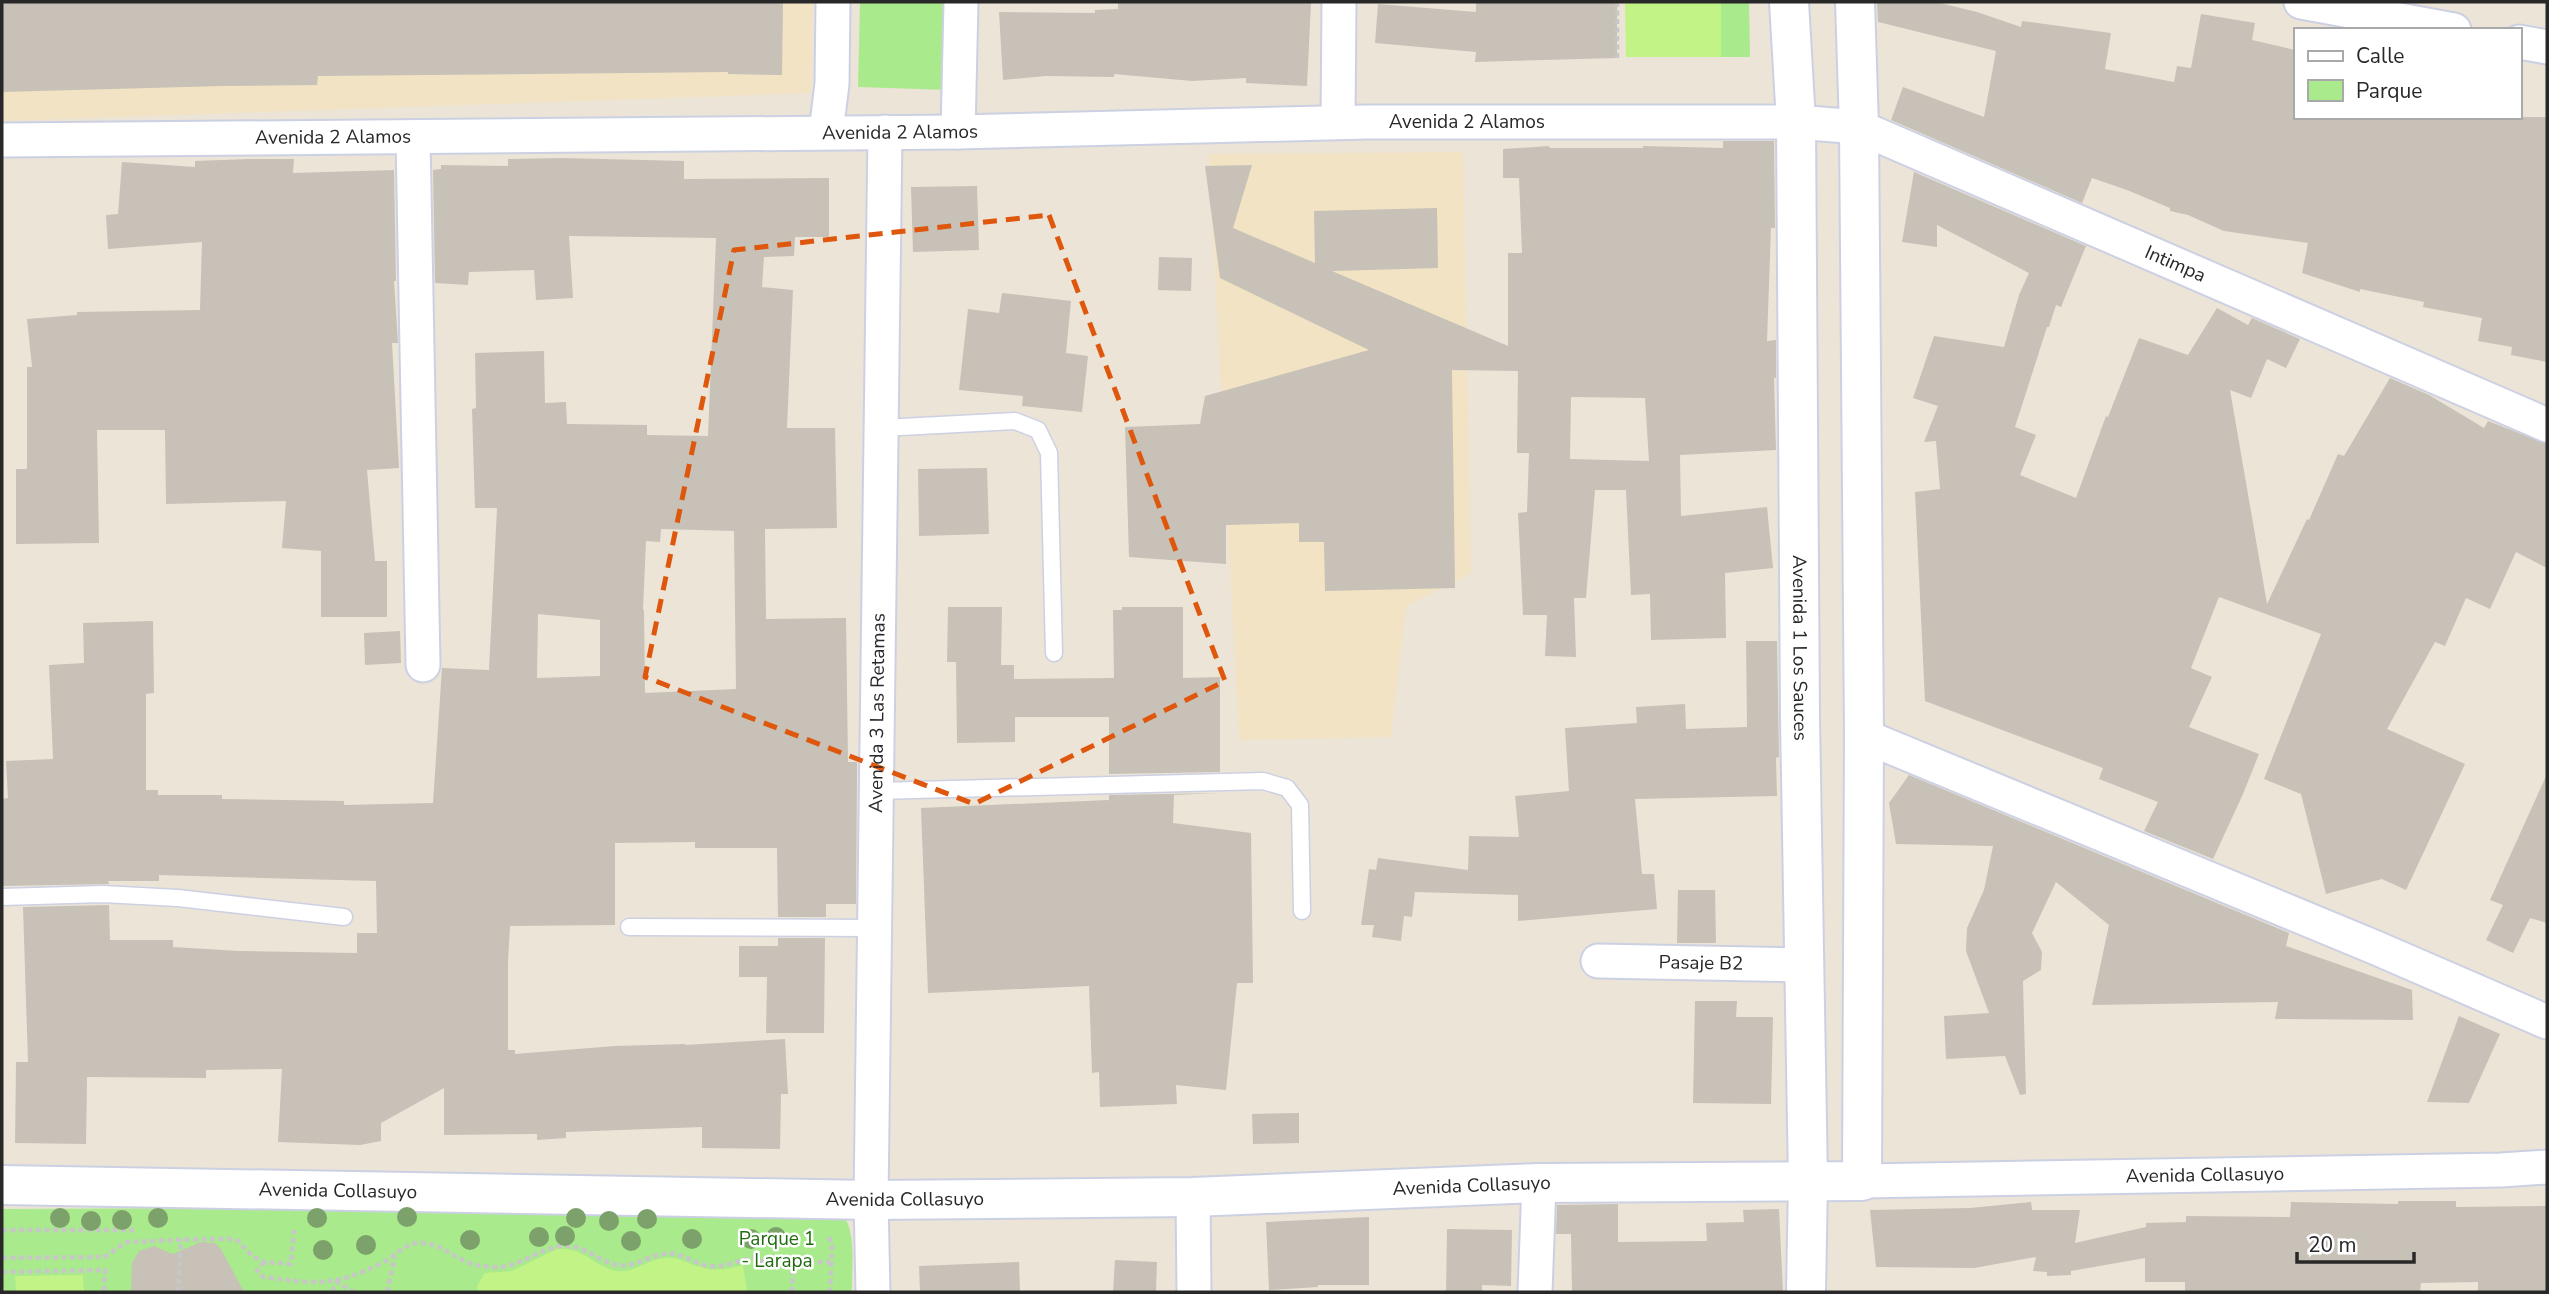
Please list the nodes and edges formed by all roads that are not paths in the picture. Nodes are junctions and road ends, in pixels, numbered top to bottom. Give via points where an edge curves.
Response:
1 (833, 2) edge
2 (961, 2) edge
3 (1339, 2) edge
4 (1789, 2) edge
5 (1855, 2) edge
6 (2301, 2) edge
7 (2443, 28) edge
8 (2521, 42) edge
9 (2547, 47) edge
10 (1338, 122) junction
11 (1796, 122) junction
12 (1859, 127) junction
13 (826, 132) junction
14 (885, 132) junction
15 (958, 132) junction
16 (413, 137) junction
17 (2, 140) edge
18 (2547, 425) edge
19 (882, 428) junction
20 (1054, 653) dead end
21 (423, 665) dead end
22 (1864, 736) junction
23 (877, 791) junction
24 (2, 897) edge
25 (1302, 911) dead end
26 (344, 917) dead end
27 (629, 927) dead end
28 (875, 928) junction
29 (1598, 961) dead end
30 (1804, 965) junction
31 (2547, 1022) edge
32 (2547, 1167) edge
33 (1808, 1181) junction
34 (1862, 1181) junction
35 (1539, 1183) junction
36 (2, 1185) edge
37 (1193, 1197) junction
38 (871, 1200) junction
39 (873, 1292) edge
40 (1195, 1292) edge
41 (1535, 1292) edge
42 (1806, 1292) edge

1 - 13 street
2 - 15 street
3 - 10 street
4 - 11 street, Avenida 1 Los Sauces
5 - 12 street
6 - 7 street
8 - 9 street
10 - 11 street, Avenida 2 Alamos
10 - 15 street, Avenida 2 Alamos
11 - 12 street, Intimpa
11 - 30 street, Avenida 1 Los Sauces
12 - 18 street, Intimpa
12 - 22 street
13 - 14 street, Avenida 2 Alamos
13 - 16 street, Avenida 2 Alamos
14 - 15 street, Avenida 2 Alamos
14 - 19 street, Avenida 3 Las Retamas
16 - 17 street, Avenida 2 Alamos
16 - 21 street
19 - 20 lane via 1015,421 1038,430 1049,453
19 - 23 street, Avenida 3 Las Retamas
22 - 31 street
22 - 34 street
23 - 25 lane via 1263,781 1287,788 1300,805
23 - 28 street, Avenida 3 Las Retamas
24 - 26 lane via 103,894 178,898
27 - 28 lane
28 - 38 street, Avenida 3 Las Retamas
29 - 30 street, Pasaje B2
30 - 33 street, Avenida 1 Los Sauces
32 - 34 street, Avenida Collasuyo
33 - 34 street, Avenida Collasuyo
33 - 35 street, Avenida Collasuyo
33 - 42 street, Avenida 1 Los Sauces
35 - 37 street, Avenida Collasuyo
35 - 41 street
36 - 38 street, Avenida Collasuyo
37 - 38 street, Avenida Collasuyo
37 - 40 street
38 - 39 street, Avenida 3 Las Retamas

